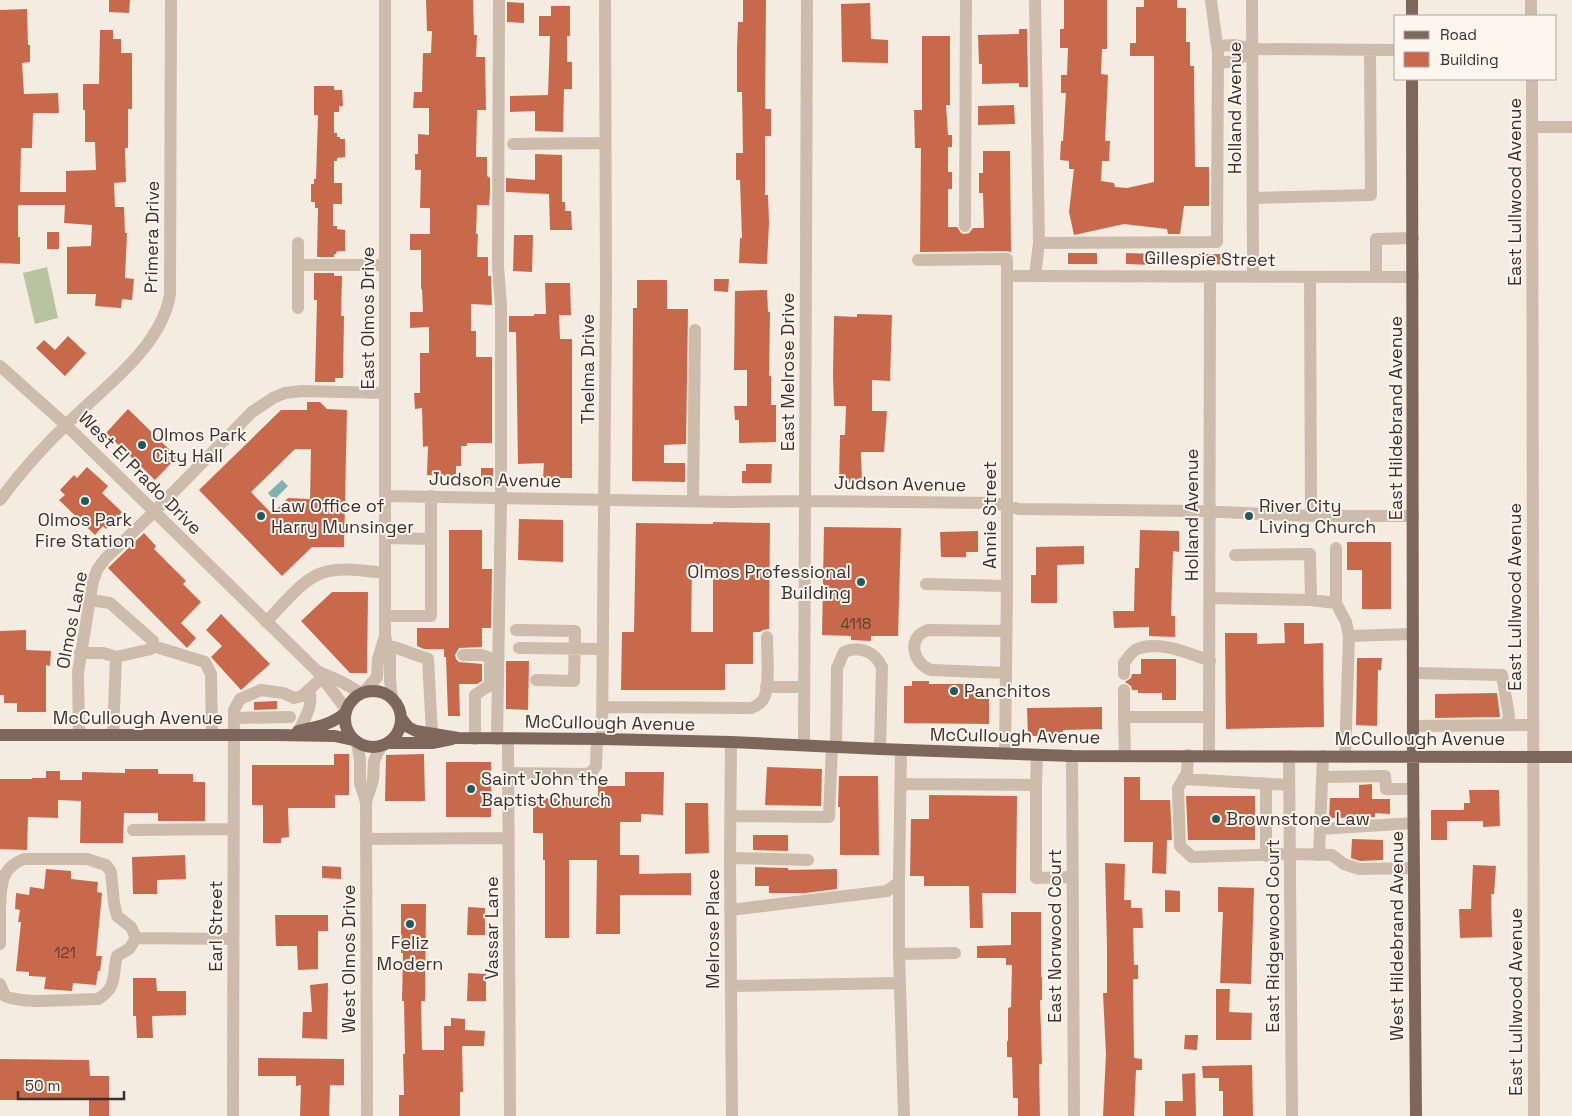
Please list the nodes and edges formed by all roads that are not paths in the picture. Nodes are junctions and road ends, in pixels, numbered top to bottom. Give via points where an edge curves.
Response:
1 (171, 0) edge
2 (385, 0) edge
3 (499, 0) edge
4 (604, 0) edge
5 (807, 0) edge
6 (966, 0) edge
7 (1034, 0) edge
8 (1211, 0) edge
9 (1252, 0) edge
10 (1412, 0) edge
11 (1531, 0) edge
12 (1412, 15) edge
13 (1531, 15) edge
14 (1217, 46) junction
15 (1253, 49) junction
16 (1370, 50) junction
17 (1394, 50) edge
18 (1218, 63) junction
19 (1412, 80) edge
20 (1532, 80) edge
21 (1532, 127) junction
22 (1572, 127) edge
23 (605, 143) junction
24 (513, 144) dead end
25 (1253, 198) junction
26 (965, 226) dead end
27 (1413, 238) junction
28 (298, 242) dead end
29 (1039, 243) junction
30 (918, 260) dead end
31 (298, 265) junction
32 (385, 265) junction
33 (1007, 276) junction
34 (1035, 276) junction
35 (1210, 276) junction
36 (1253, 276) junction
37 (1376, 277) junction
38 (1413, 277) junction
39 (1310, 278) junction
40 (298, 308) dead end
41 (695, 330) dead end
42 (0, 366) edge
43 (385, 392) junction
44 (66, 424) junction
45 (385, 496) junction
46 (431, 496) junction
47 (500, 497) junction
48 (605, 499) junction
49 (0, 500) edge
50 (693, 501) junction
51 (805, 501) junction
52 (1007, 506) junction
53 (154, 512) junction
54 (1210, 512) junction
55 (1311, 516) junction
56 (1414, 516) junction
57 (385, 538) junction
58 (431, 539) junction
59 (1336, 548) dead end
60 (1235, 555) dead end
61 (385, 572) junction
62 (926, 584) dead end
63 (1007, 586) junction
64 (1210, 598) junction
65 (90, 600) junction
66 (1311, 600) junction
67 (1336, 603) junction
68 (385, 616) junction
69 (266, 622) junction
70 (516, 630) dead end
71 (1006, 631) junction
72 (1414, 634) junction
73 (1348, 636) junction
74 (767, 637) dead end
75 (386, 641) junction
76 (153, 646) junction
77 (519, 648) dead end
78 (575, 649) junction
79 (603, 649) junction
80 (80, 653) junction
81 (463, 655) dead end
82 (116, 657) junction
83 (1210, 661) junction
84 (494, 663) junction
85 (1006, 673) junction
86 (1414, 673) junction
87 (1124, 674) dead end
88 (319, 675) junction
89 (536, 680) dead end
90 (766, 687) junction
91 (804, 687) junction
92 (1124, 690) dead end
93 (309, 691) junction
94 (362, 692) junction
95 (287, 695) junction
96 (392, 698) junction
97 (603, 707) junction
98 (346, 711) junction
99 (1124, 716) junction
100 (290, 717) junction
101 (1210, 717) junction
102 (234, 718) junction
103 (401, 718) junction
104 (1507, 724) junction
105 (1533, 725) junction
106 (1414, 726) junction
107 (299, 730) junction
108 (432, 733) junction
109 (0, 735) edge
110 (79, 735) junction
111 (113, 735) junction
112 (276, 735) junction
113 (212, 736) junction
114 (234, 736) junction
115 (458, 738) junction
116 (475, 738) junction
117 (600, 738) junction
118 (502, 739) junction
119 (355, 741) junction
120 (731, 742) junction
121 (384, 745) junction
122 (804, 745) junction
123 (834, 747) junction
124 (880, 749) junction
125 (901, 750) junction
126 (1005, 754) junction
127 (1037, 755) junction
128 (1188, 755) junction
129 (1209, 755) junction
130 (1072, 756) junction
131 (1125, 756) junction
132 (1289, 756) junction
133 (1323, 756) junction
134 (1345, 757) junction
135 (1413, 757) junction
136 (1533, 757) junction
137 (1572, 757) edge
138 (508, 773) junction
139 (1322, 777) junction
140 (1183, 779) junction
141 (900, 784) junction
142 (1266, 784) junction
143 (1036, 785) junction
144 (1289, 785) junction
145 (1414, 789) junction
146 (366, 802) junction
147 (731, 816) junction
148 (1414, 824) junction
149 (234, 829) junction
150 (1320, 829) junction
151 (133, 830) dead end
152 (509, 838) junction
153 (366, 839) junction
154 (1290, 854) junction
155 (1319, 855) junction
156 (1266, 856) junction
157 (730, 858) junction
158 (808, 860) dead end
159 (1414, 868) junction
160 (1072, 877) junction
161 (899, 882) junction
162 (730, 910) junction
163 (136, 938) junction
164 (234, 939) junction
165 (0, 944) edge
166 (955, 953) dead end
167 (899, 954) junction
168 (900, 983) junction
169 (0, 984) edge
170 (731, 986) junction
171 (233, 1116) edge
172 (368, 1116) edge
173 (510, 1116) edge
174 (732, 1116) edge
175 (904, 1116) edge
176 (1074, 1116) edge
177 (1292, 1116) edge
178 (1416, 1116) edge
179 (1534, 1116) edge

1 - 44 street, Primera Drive via 168,306 163,320 141,353
2 - 32 street, East Olmos Drive
3 - 47 street
4 - 23 street, Thelma Drive
5 - 51 street, East Melrose Drive
6 - 26 street
7 - 29 street
8 - 14 street
9 - 15 street, Holland Avenue
10 - 12 main road
11 - 13 street
14 - 15 street
14 - 18 street
15 - 16 street
15 - 18 street via 1236,61
15 - 25 street, Holland Avenue
16 - 17 street
16 - 25 street via 1371,195
18 - 29 street via 1217,242
19 - 27 main road, East Hildebrand Avenue
20 - 21 street, East Lullwood Avenue
21 - 22 street
21 - 105 street, East Lullwood Avenue
23 - 24 street
23 - 48 street, Thelma Drive
25 - 36 street, Holland Avenue
27 - 37 street via 1376,239
27 - 38 main road, East Hildebrand Avenue
28 - 31 street
29 - 34 street
30 - 33 street via 1007,259
31 - 32 street
31 - 40 street
32 - 43 street, East Olmos Drive
33 - 34 street, Gillespie Street
33 - 52 street, Annie Street
34 - 35 street, Gillespie Street
35 - 36 street, Gillespie Street
35 - 54 street, Holland Avenue
36 - 39 street, Gillespie Street
37 - 38 street, Gillespie Street
37 - 39 street, Gillespie Street
38 - 56 main road, East Hildebrand Avenue
39 - 55 street
41 - 50 street
42 - 44 street, West El Prado Drive
43 - 45 street, East Olmos Drive
43 - 53 street, Olmos Lane via 302,391 285,392 273,398 252,412
44 - 49 street, Primera Drive
44 - 53 street, West El Prado Drive
45 - 46 street, Judson Avenue
45 - 57 street, East Olmos Drive
46 - 47 street, Judson Avenue
46 - 58 street
47 - 48 street, Judson Avenue
47 - 84 street
48 - 50 street, Judson Avenue
48 - 79 street, Thelma Drive
50 - 51 street, Judson Avenue
51 - 52 street, Judson Avenue via 995,503
51 - 91 street, East Melrose Drive
52 - 54 street, Judson Avenue via 1019,509
52 - 63 street, Annie Street
53 - 65 street, Olmos Lane via 97,570
53 - 69 street, West El Prado Drive
54 - 55 street, Judson Avenue
54 - 64 street, Holland Avenue
55 - 56 street, Judson Avenue
56 - 72 main road, East Hildebrand Avenue
57 - 58 street
57 - 61 street, East Olmos Drive
58 - 68 street via 431,616
59 - 67 street
60 - 66 street via 1310,554
61 - 68 street, East Olmos Drive
61 - 69 street via 342,570 322,573 301,586
62 - 63 street
63 - 71 street, Annie Street
64 - 66 street
64 - 83 street, Holland Avenue
65 - 76 street via 110,603 153,641
65 - 80 street, Olmos Lane
66 - 67 street
67 - 73 street via 1346,622
68 - 75 street, East Olmos Drive
69 - 88 street, West El Prado Drive
70 - 78 street via 575,631
71 - 85 street, Annie Street
71 - 85 street via 928,630 918,637 914,651 919,663 931,670
72 - 73 street
72 - 86 main road, East Hildebrand Avenue
73 - 134 street
74 - 90 street
75 - 94 street, East Olmos Drive via 378,659 377,677
75 - 96 street, East Olmos Drive
75 - 108 street via 428,659
76 - 82 street
76 - 113 street via 205,662 211,674
77 - 78 street
78 - 79 street
78 - 89 street via 574,681
79 - 97 street, Thelma Drive
80 - 82 street via 103,653
80 - 110 street, Olmos Lane
81 - 84 street via 482,655
82 - 111 street
83 - 87 street via 1180,650 1153,646 1135,650 1124,663
83 - 101 street, Holland Avenue
84 - 116 street via 490,684 476,695
84 - 118 street, Vassar Lane
85 - 126 street, Annie Street
86 - 104 street via 1502,675 1509,716
86 - 106 main road, East Hildebrand Avenue
88 - 93 street
88 - 94 street, West El Prado Drive
88 - 98 street, West El Prado Drive
90 - 91 street
90 - 97 street via 765,697 752,708
91 - 122 street, East Melrose Drive
92 - 99 street
93 - 95 street via 294,698
93 - 107 street via 311,706
94 - 96 main road via 379,691
94 - 98 main road
95 - 100 street
95 - 102 street via 261,690 240,699
96 - 103 main road
97 - 117 street, Thelma Drive
98 - 107 main road, McCullough Avenue via 337,720
98 - 119 main road via 345,727
99 - 101 street
99 - 131 street
100 - 102 street
100 - 107 street
101 - 129 street, Holland Avenue
102 - 114 street, Earl Street
103 - 108 main road, McCullough Avenue via 416,731
103 - 121 main road via 398,732
104 - 105 street
104 - 106 street
105 - 136 street, East Lullwood Avenue
106 - 135 main road, East Hildebrand Avenue
107 - 112 main road, McCullough Avenue
108 - 115 main road, McCullough Avenue
109 - 110 main road, McCullough Avenue
110 - 111 main road, McCullough Avenue
111 - 113 main road, McCullough Avenue
112 - 114 main road, McCullough Avenue
112 - 119 main road, McCullough Avenue via 334,736
113 - 114 main road, McCullough Avenue
114 - 149 street, Earl Street
115 - 116 main road, McCullough Avenue
115 - 121 main road, McCullough Avenue via 432,744
116 - 118 main road, McCullough Avenue
117 - 118 main road, McCullough Avenue
117 - 120 main road, McCullough Avenue
117 - 138 street, Thelma Drive via 596,766 591,773
118 - 138 street, Vassar Lane
119 - 121 main road via 366,747
119 - 146 street, West Olmos Drive via 360,760 360,783
120 - 122 main road, McCullough Avenue
120 - 147 street, Melrose Place
121 - 146 street, West Olmos Drive via 374,761 374,780
122 - 123 main road, McCullough Avenue
123 - 124 main road, McCullough Avenue
123 - 124 street via 837,668 844,652 858,649 869,652 882,667
123 - 147 street via 829,817
124 - 125 main road, McCullough Avenue
125 - 126 main road, McCullough Avenue
125 - 141 street
126 - 127 main road, McCullough Avenue
127 - 130 main road, McCullough Avenue
127 - 143 street
128 - 129 main road, McCullough Avenue
128 - 131 main road, McCullough Avenue
128 - 140 street via 1187,773
129 - 132 main road, McCullough Avenue
130 - 131 main road, McCullough Avenue
130 - 160 street, East Norwood Court
132 - 133 main road, McCullough Avenue
132 - 144 street, East Ridgewood Court
133 - 134 main road, McCullough Avenue
133 - 139 street
134 - 135 main road, McCullough Avenue
135 - 136 main road, McCullough Avenue
135 - 145 main road, West Hildebrand Avenue
136 - 137 main road, McCullough Avenue
136 - 179 street, East Lullwood Avenue
138 - 152 street, Vassar Lane
139 - 145 street via 1385,776 1386,789
139 - 150 street
140 - 142 street
140 - 156 street via 1178,788 1180,846 1192,857
141 - 143 street
141 - 161 street
142 - 144 street
142 - 156 street
143 - 160 street via 1036,878
144 - 154 street, East Ridgewood Court
145 - 148 main road, West Hildebrand Avenue
146 - 153 street, West Olmos Drive
147 - 157 street, Melrose Place
148 - 150 street
148 - 159 main road, West Hildebrand Avenue
149 - 151 street
149 - 164 street, Earl Street
150 - 155 street
152 - 153 street
152 - 173 street, Vassar Lane
153 - 172 street, West Olmos Drive
154 - 155 street
154 - 156 street
154 - 177 street, East Ridgewood Court
155 - 159 street via 1332,856 1359,869
157 - 158 street
157 - 162 street, Melrose Place
159 - 178 main road, West Hildebrand Avenue
160 - 176 street, East Norwood Court
161 - 162 street via 888,891
161 - 167 street
162 - 170 street, Melrose Place
163 - 164 street
163 - 165 street via 131,927 117,916 111,872 106,865 87,859 24,859 10,867 0,887
163 - 169 street via 129,949 117,956 112,986 98,998 11,999 5,996
164 - 171 street, Earl Street
166 - 167 street
167 - 168 street
168 - 170 street
168 - 175 street
170 - 174 street, Melrose Place

